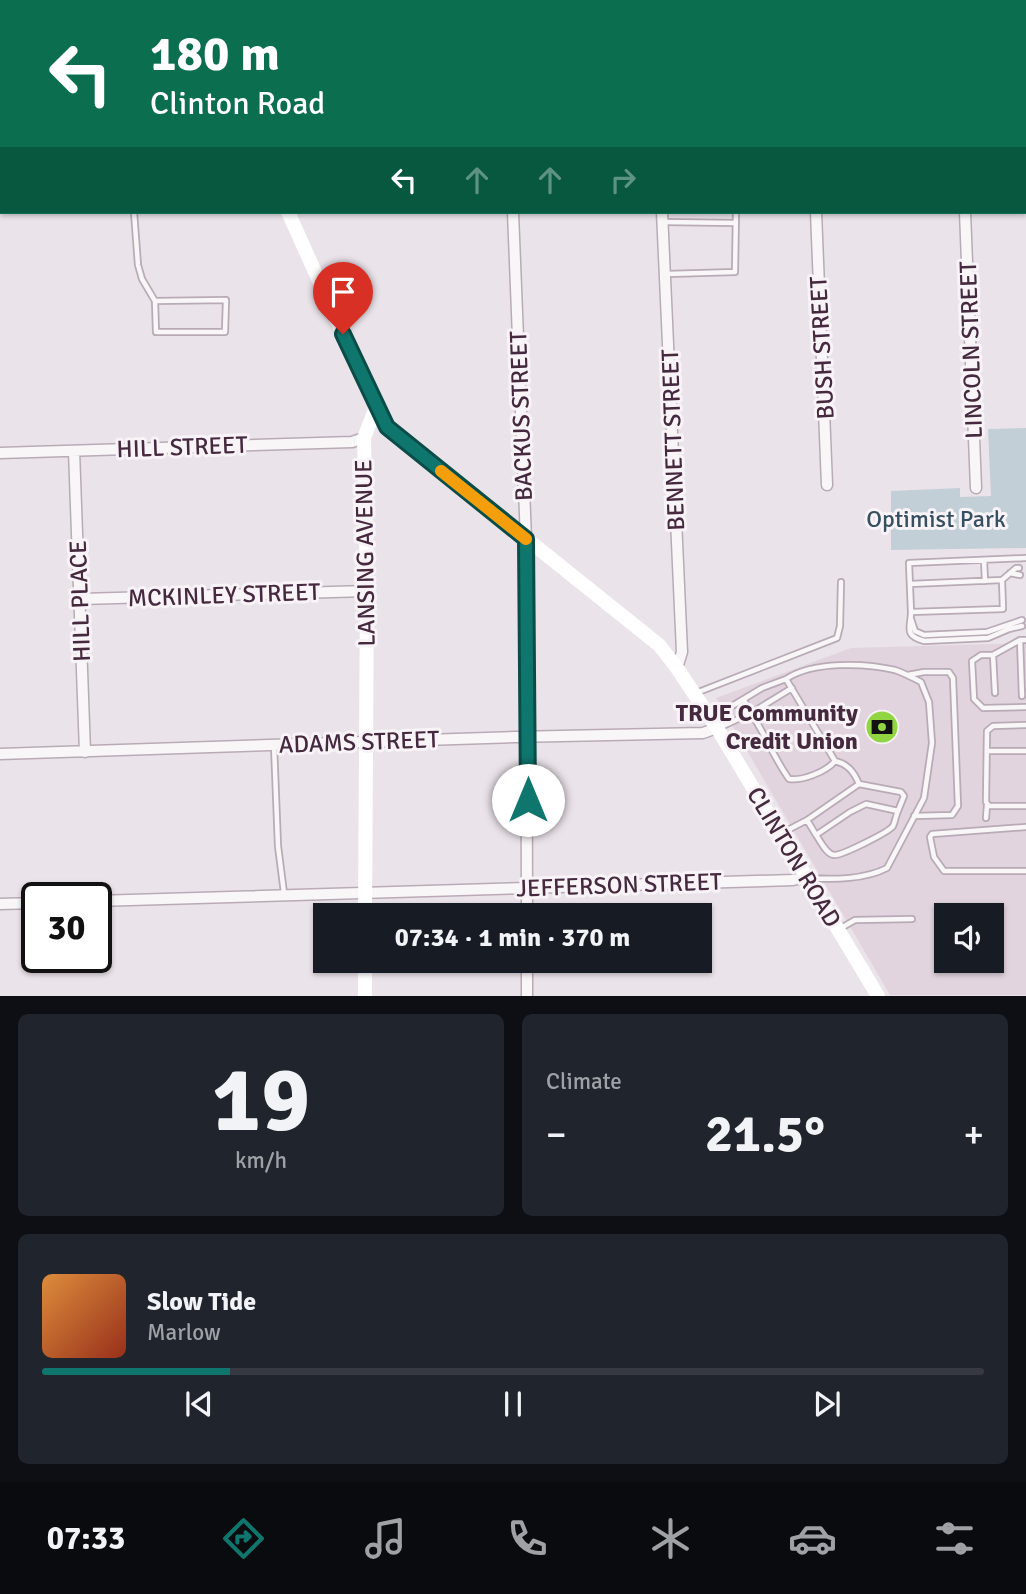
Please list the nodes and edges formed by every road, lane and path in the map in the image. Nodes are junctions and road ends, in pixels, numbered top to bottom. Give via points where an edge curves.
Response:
1 (134, 214) edge
2 (289, 214) edge
3 (513, 214) edge
4 (736, 214) edge
5 (816, 214) edge
6 (965, 214) edge
7 (663, 217) edge
8 (736, 222) junction
9 (666, 274) junction
10 (155, 301) junction
11 (376, 407) junction
12 (364, 438) junction
13 (74, 451) junction
14 (0, 453) edge
15 (828, 485) dead end
16 (976, 488) dead end
17 (526, 539) junction
18 (1026, 558) edge
19 (984, 560) junction
20 (1020, 571) dead end
21 (985, 580) junction
22 (1002, 580) junction
23 (841, 582) dead end
24 (910, 584) junction
25 (367, 591) junction
26 (80, 598) junction
27 (911, 615) junction
28 (1022, 623) dead end
29 (1023, 640) edge
30 (993, 655) junction
31 (1023, 666) edge
32 (677, 668) junction
33 (907, 675) junction
34 (786, 679) junction
35 (792, 688) junction
36 (995, 693) dead end
37 (695, 694) junction
38 (1022, 696) dead end
39 (744, 700) junction
40 (1026, 707) edge
41 (751, 713) junction
42 (714, 723) junction
43 (1026, 725) edge
44 (528, 737) junction
45 (366, 742) junction
46 (274, 745) junction
47 (986, 751) junction
48 (1026, 751) edge
49 (85, 752) junction
50 (0, 754) edge
51 (835, 761) junction
52 (859, 785) junction
53 (987, 805) junction
54 (1026, 806) edge
55 (898, 811) junction
56 (913, 816) junction
57 (986, 818) dead end
58 (807, 820) junction
59 (1026, 827) edge
60 (780, 834) junction
61 (816, 835) junction
62 (1026, 871) edge
63 (806, 877) junction
64 (527, 888) junction
65 (365, 892) junction
66 (284, 894) junction
67 (112, 900) edge
68 (21, 903) edge
69 (365, 903) edge
70 (527, 903) edge
71 (0, 904) edge
72 (912, 919) dead end
73 (838, 930) junction
74 (365, 973) edge
75 (527, 973) edge
76 (365, 996) edge
77 (527, 996) edge
78 (878, 996) edge

1 - 10 lane via 138,265
2 - 11 main road
3 - 17 street, BACKUS STREET
4 - 8 lane
5 - 15 street, BUSH STREET
6 - 16 street, LINCOLN STREET
7 - 8 lane
7 - 9 street, BENNETT STREET
8 - 9 lane via 735,272
9 - 32 street, BENNETT STREET via 682,652
10 - 10 lane via 156,332 225,332 226,300
11 - 12 main road, LANSING AVENUE
11 - 17 main road, CLINTON ROAD via 398,438
12 - 13 street, HILL STREET
12 - 25 main road, LANSING AVENUE
13 - 14 street, HILL STREET
13 - 26 street, HILL PLACE
17 - 32 main road, CLINTON ROAD via 652,637
17 - 44 street, BACKUS STREET
18 - 19 lane
19 - 21 lane
19 - 24 lane via 909,562
20 - 22 lane
21 - 22 lane
21 - 24 lane
22 - 27 lane via 1003,609
23 - 37 lane via 837,638
24 - 27 lane
25 - 26 street, MCKINLEY STREET
25 - 45 main road, LANSING AVENUE
26 - 49 street, HILL PLACE
27 - 28 lane via 909,632 924,641 988,638
29 - 30 lane
29 - 31 lane
30 - 36 lane
30 - 40 lane via 981,655 972,662 974,699 983,708
31 - 38 lane
32 - 37 main road, CLINTON ROAD
33 - 34 lane via 851,664 796,673
33 - 56 lane via 921,682 929,702 932,743 924,798
33 - 56 lane via 948,672 953,678 956,731 958,806 952,815
34 - 35 lane
34 - 39 lane
35 - 41 lane
35 - 51 lane
37 - 42 main road, CLINTON ROAD
39 - 41 lane
39 - 42 lane
41 - 42 lane
41 - 51 lane via 789,779 800,780
42 - 44 street, ADAMS STREET via 703,733
42 - 60 main road, CLINTON ROAD
43 - 47 lane via 989,728
44 - 45 street, ADAMS STREET
44 - 64 street, BACKUS STREET
45 - 46 street, ADAMS STREET
45 - 65 main road, LANSING AVENUE
46 - 49 street, ADAMS STREET
46 - 66 lane
47 - 48 lane
47 - 53 lane
49 - 50 street, ADAMS STREET
51 - 52 lane via 844,763
52 - 55 lane via 901,792 904,796
52 - 58 lane
53 - 54 lane
53 - 57 lane
55 - 61 lane via 866,804
55 - 61 lane via 883,836 842,854 827,852
56 - 63 lane via 887,868 876,874
58 - 60 lane
58 - 61 lane
59 - 62 lane via 930,836 934,857 944,871
60 - 63 main road, CLINTON ROAD
63 - 64 street, JEFFERSON STREET
63 - 73 main road, CLINTON ROAD
64 - 65 street, JEFFERSON STREET
64 - 70 street, BACKUS STREET
65 - 66 street, JEFFERSON STREET
65 - 69 main road, LANSING AVENUE
66 - 67 street, JEFFERSON STREET
68 - 71 street
72 - 73 lane via 855,920
73 - 78 main road, CLINTON ROAD
74 - 76 main road
75 - 77 street

